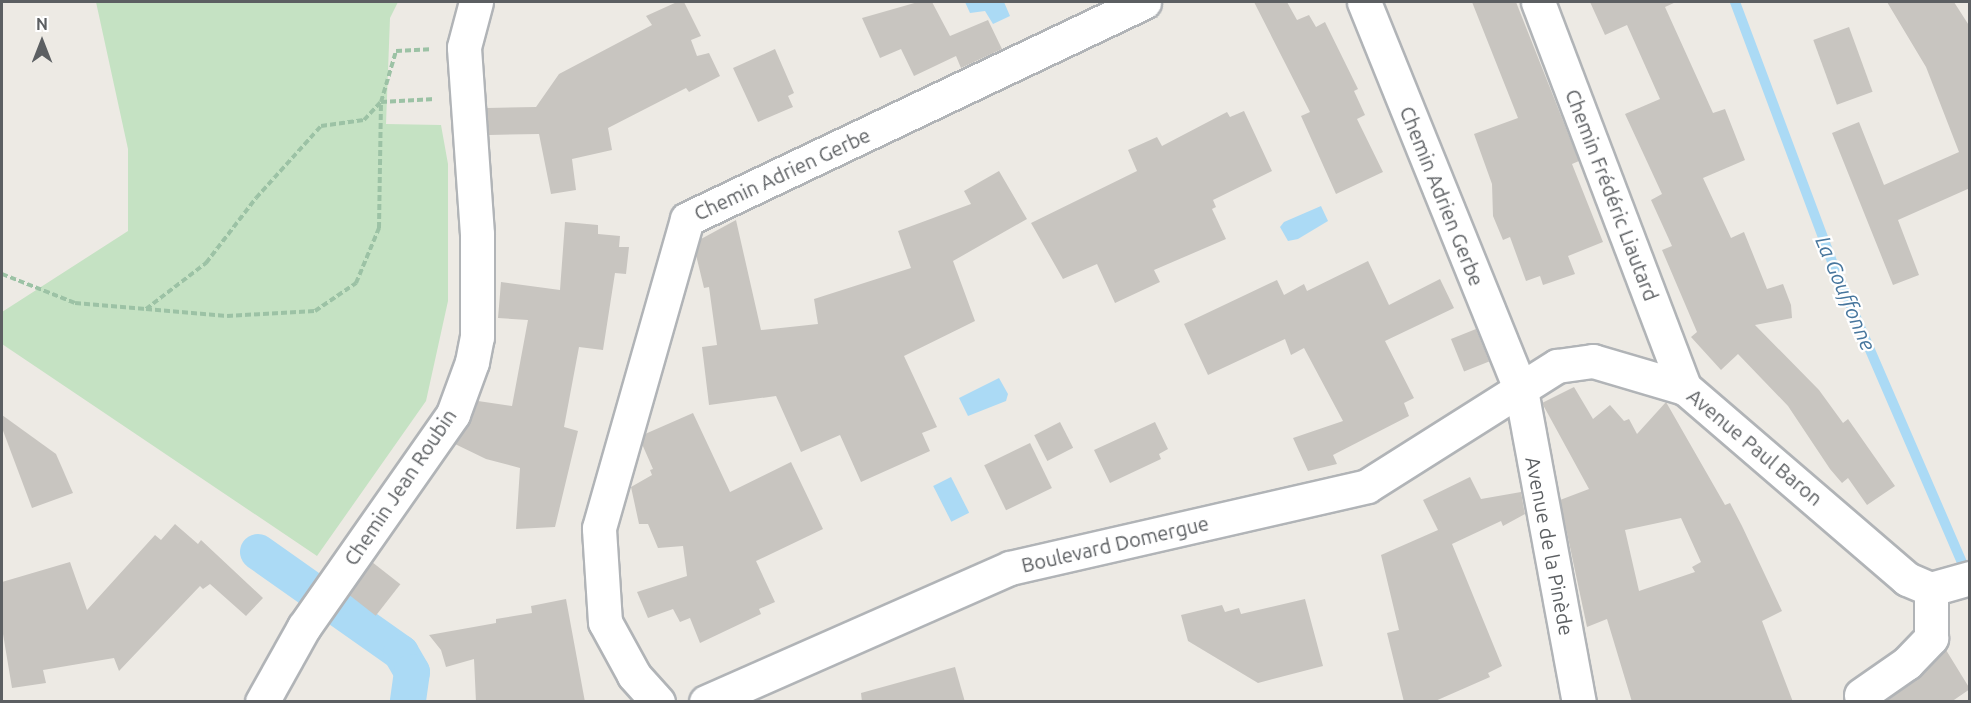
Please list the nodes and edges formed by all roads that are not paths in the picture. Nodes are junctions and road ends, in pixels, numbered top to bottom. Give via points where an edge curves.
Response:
1 (476, 2) edge
2 (1144, 2) edge
3 (1364, 2) edge
4 (1538, 2) edge
5 (1685, 388) junction
6 (1521, 390) junction
7 (1951, 584) edge
8 (1861, 695) dead end
9 (262, 702) edge
10 (657, 702) edge
11 (706, 702) edge
12 (1580, 702) edge

1 - 9 street, Chemin Jean Roubin via 464,47 477,234 477,337 472,362 453,414 304,627
2 - 10 street, Chemin Adrien Gerbe via 687,219 599,528 605,622 634,675
3 - 6 street, Chemin Adrien Gerbe
4 - 5 street, Chemin Frédéric Liautard
5 - 6 street, Avenue Paul Baron via 1593,361 1557,366
5 - 7 street, Avenue Paul Baron via 1907,579
6 - 11 street, Boulevard Domergue via 1366,486 1010,568
6 - 12 street, Avenue de la Pinède
7 - 8 street via 1931,638 1907,663

